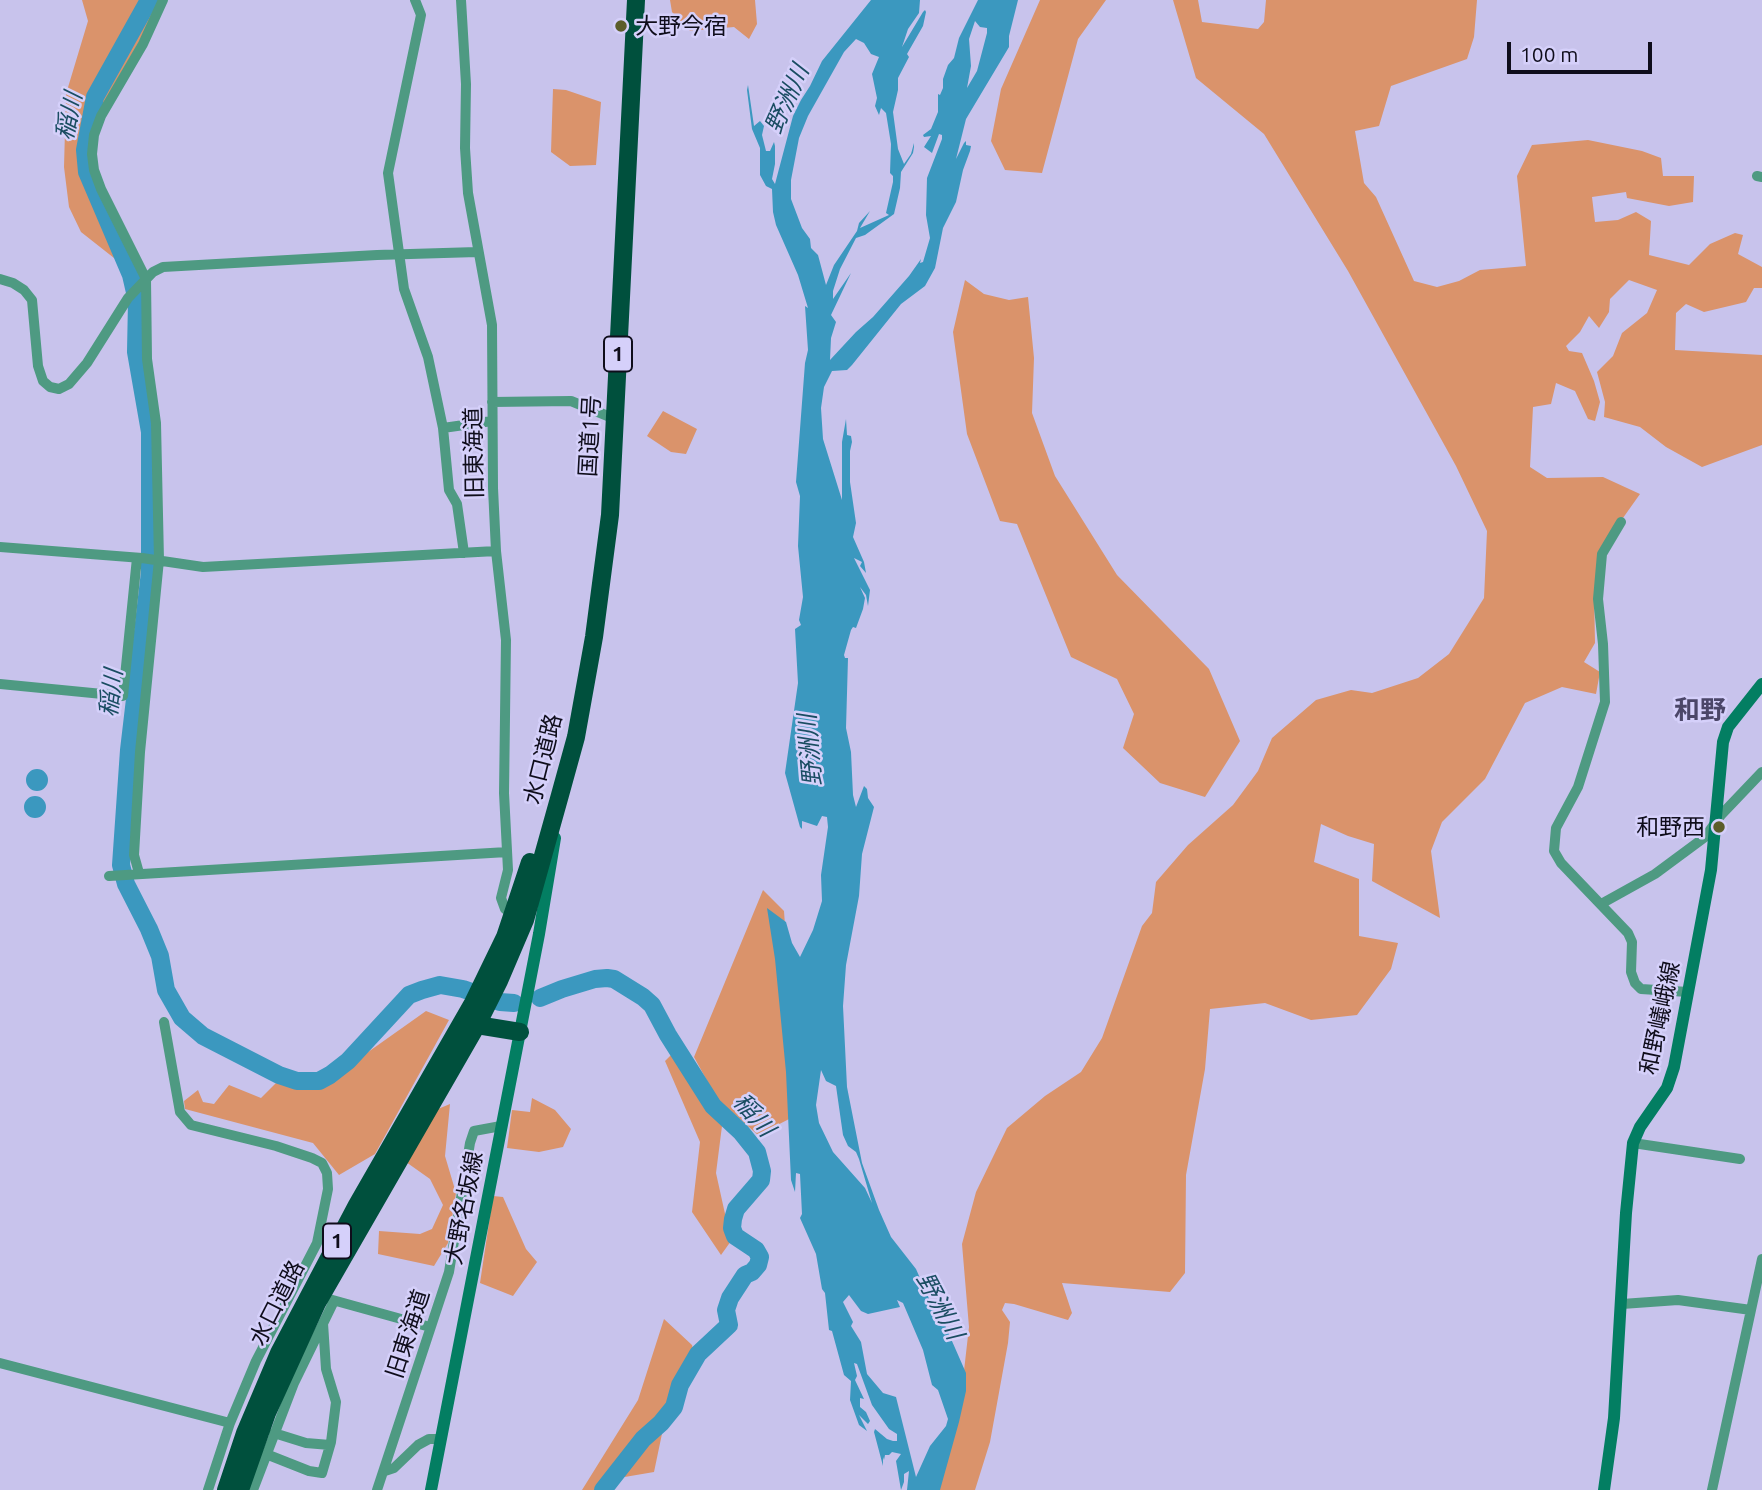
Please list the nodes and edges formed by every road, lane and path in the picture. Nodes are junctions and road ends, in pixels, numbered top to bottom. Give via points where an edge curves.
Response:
1 (163, 0) edge
2 (415, 0) edge
3 (461, 0) edge
4 (636, 0) edge
5 (477, 252) junction
6 (399, 254) junction
7 (0, 279) edge
8 (143, 282) junction
9 (492, 402) junction
10 (615, 419) junction
11 (492, 421) junction
12 (443, 428) junction
13 (1621, 522) dead end
14 (0, 547) edge
15 (496, 551) junction
16 (464, 552) junction
17 (139, 558) junction
18 (157, 560) junction
19 (0, 684) edge
20 (1762, 684) edge
21 (581, 705) junction
22 (1762, 772) edge
23 (560, 796) junction
24 (1714, 825) junction
25 (507, 852) junction
26 (136, 873) junction
27 (112, 875) dead end
28 (523, 897) junction
29 (1601, 904) junction
30 (539, 934) junction
31 (1688, 992) junction
32 (479, 1005) junction
33 (164, 1022) dead end
34 (477, 1025) junction
35 (520, 1032) junction
36 (502, 1126) junction
37 (1633, 1143) junction
38 (1740, 1159) dead end
39 (1762, 1259) edge
40 (1622, 1304) junction
41 (1751, 1310) junction
42 (323, 1323) junction
43 (430, 1327) junction
44 (0, 1363) edge
45 (230, 1423) junction
46 (274, 1433) junction
47 (441, 1439) junction
48 (330, 1445) junction
49 (266, 1454) junction
50 (385, 1471) junction
51 (208, 1490) edge
52 (226, 1490) edge
53 (240, 1490) edge
54 (253, 1490) edge
55 (377, 1490) edge
56 (431, 1490) edge
57 (1604, 1490) edge
58 (1712, 1490) edge

1 - 8 street via 101,116 92,154 94,170
2 - 6 street via 421,15 419,29 388,173
3 - 5 street, 旧東海道 via 465,148
4 - 10 highway, 国道1号 / 1
5 - 6 street
5 - 9 street, 旧東海道 via 492,325
6 - 8 street via 163,267
6 - 12 street via 404,289 428,357
7 - 8 street via 24,290 32,300 38,366 43,381 59,389 87,363
8 - 18 street via 156,424
9 - 10 street via 571,401
9 - 11 street, 旧東海道
10 - 21 highway, 国道1号 / 1 via 605,565
11 - 12 street
11 - 15 street, 旧東海道
12 - 16 street via 449,490 457,504
13 - 29 street via 1602,554 1598,599 1605,702 1578,787 1553,838 1561,863
14 - 17 street
15 - 16 street
15 - 25 street, 旧東海道 via 506,640
16 - 18 street via 203,567
17 - 18 street
17 - 19 street via 123,696
18 - 26 street
20 - 24 main road, 和野嶬峨線 via 1728,727
21 - 23 highway, 水口道路 / 1
21 - 28 highway, 水口道路 / 1
22 - 24 street
23 - 28 highway, 水口道路 / 1
23 - 30 main road, 大野名坂線
24 - 29 street via 1655,874
24 - 31 main road, 和野嶬峨線 via 1711,870
25 - 26 street
25 - 28 street, 旧東海道 via 501,898
26 - 27 street
28 - 30 main road
28 - 30 street
28 - 32 highway, 水口道路 / 1
29 - 31 street via 1632,942 1635,983 1641,989
30 - 35 main road, 大野名坂線
31 - 37 main road, 和野嶬峨線 via 1667,1088
32 - 34 highway, 水口道路 / 1
32 - 52 highway, 水口道路 / 1 via 356,1205 298,1314 253,1413
33 - 45 street via 180,1112 191,1125 312,1158 322,1163 327,1173 317,1243 256,1361
34 - 35 highway
34 - 53 highway, 水口道路 / 1 via 317,1303 267,1413
35 - 36 main road, 大野名坂線
36 - 43 street, 旧東海道 via 474,1131 449,1272
36 - 47 main road, 大野名坂線
37 - 38 street
37 - 40 main road, 和野嶬峨線
39 - 41 street
40 - 41 street via 1678,1300
40 - 57 main road, 和野嶬峨線
41 - 58 street
42 - 43 street via 331,1300
42 - 46 street
42 - 48 street via 326,1369 336,1402
43 - 50 street, 旧東海道
44 - 45 street
45 - 51 street
46 - 48 street
46 - 49 street
47 - 50 street via 418,1445
47 - 56 main road, 大野名坂線
48 - 49 street via 322,1473
49 - 54 street
50 - 55 street, 旧東海道

